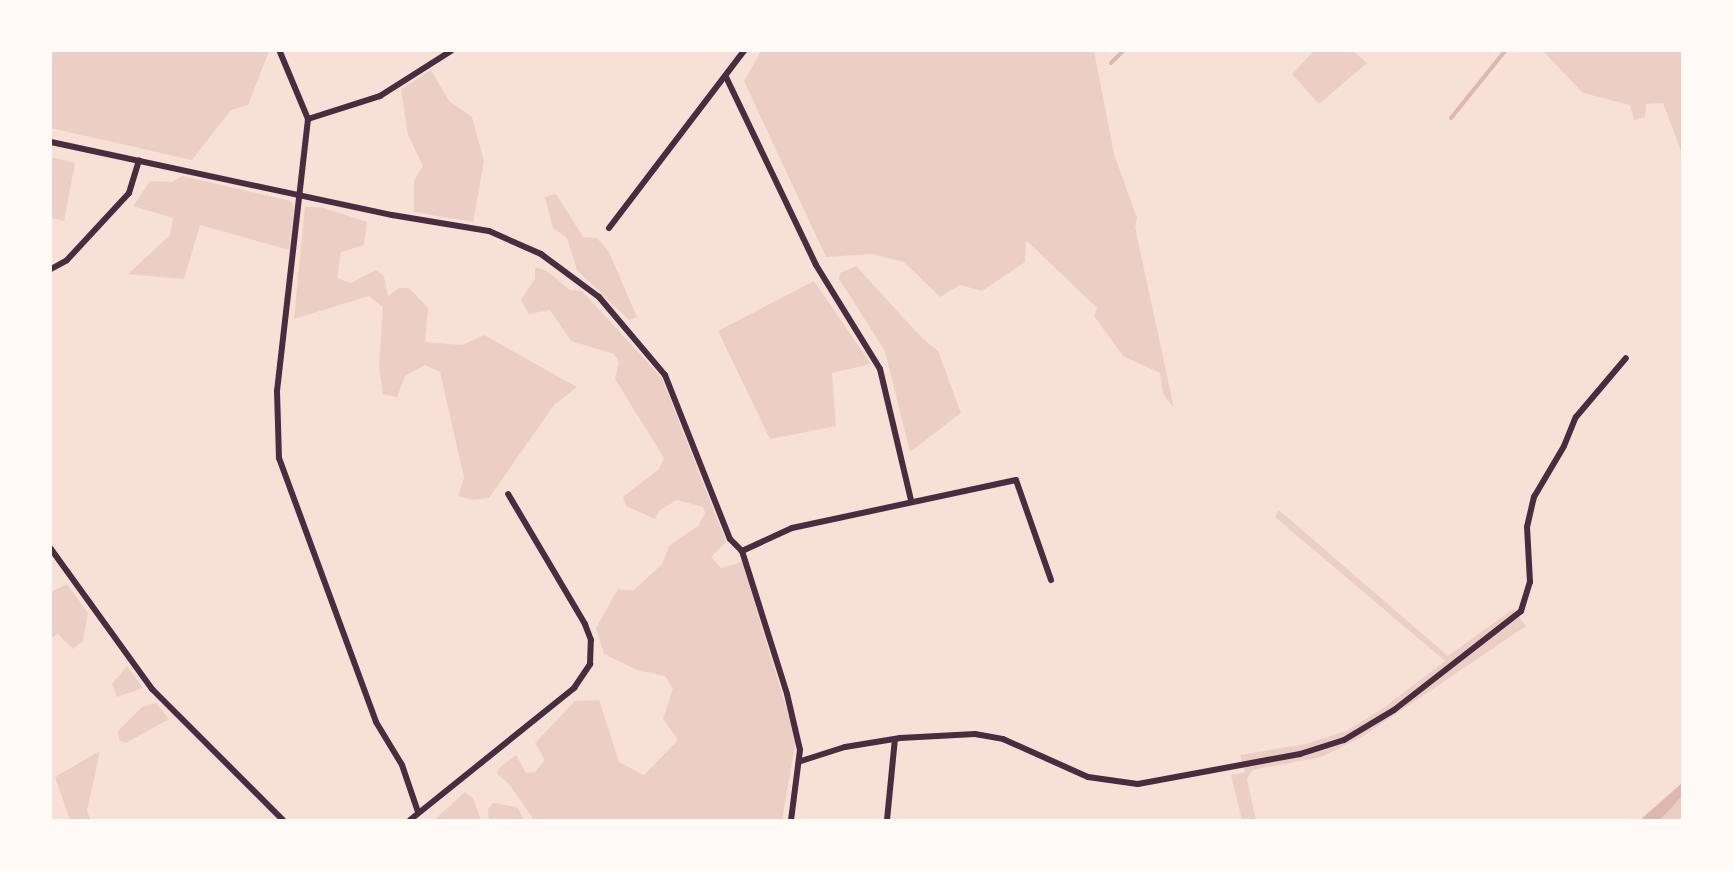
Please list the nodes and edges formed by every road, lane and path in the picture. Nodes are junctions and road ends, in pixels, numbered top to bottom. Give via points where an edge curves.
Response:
1 (451, 51) edge
2 (744, 51) edge
3 (280, 52) edge
4 (726, 77) junction
5 (308, 119) junction
6 (51, 142) edge
7 (139, 160) junction
8 (300, 196) junction
9 (609, 228) dead end
10 (51, 269) edge
11 (1626, 358) dead end
12 (508, 494) dead end
13 (911, 500) junction
14 (51, 549) edge
15 (742, 551) junction
16 (1052, 580) dead end
17 (895, 739) junction
18 (801, 761) junction
19 (418, 812) junction
20 (283, 820) edge
21 (410, 820) edge
22 (791, 820) edge
23 (887, 820) edge

1 - 5 street via 380,96
2 - 4 street
3 - 5 street
4 - 9 street
4 - 13 street via 816,265 880,369
5 - 8 street
6 - 7 street
7 - 8 street
7 - 10 street via 129,193 67,260
8 - 15 street via 489,231 512,239 575,276 624,324 669,383 730,539
8 - 19 street via 277,392 279,458 376,722 402,765
11 - 17 street via 1576,417 1534,497 1527,527 1530,582 1521,611 1404,703 1344,740 1300,754 1138,784 1088,777 1003,739 940,734
12 - 19 street via 585,624 591,640 590,664 574,688
13 - 15 street via 792,528
13 - 16 street via 1016,480
14 - 20 street via 152,689
15 - 18 street via 787,694
17 - 18 street via 845,747
17 - 23 street
18 - 22 street
19 - 21 street

